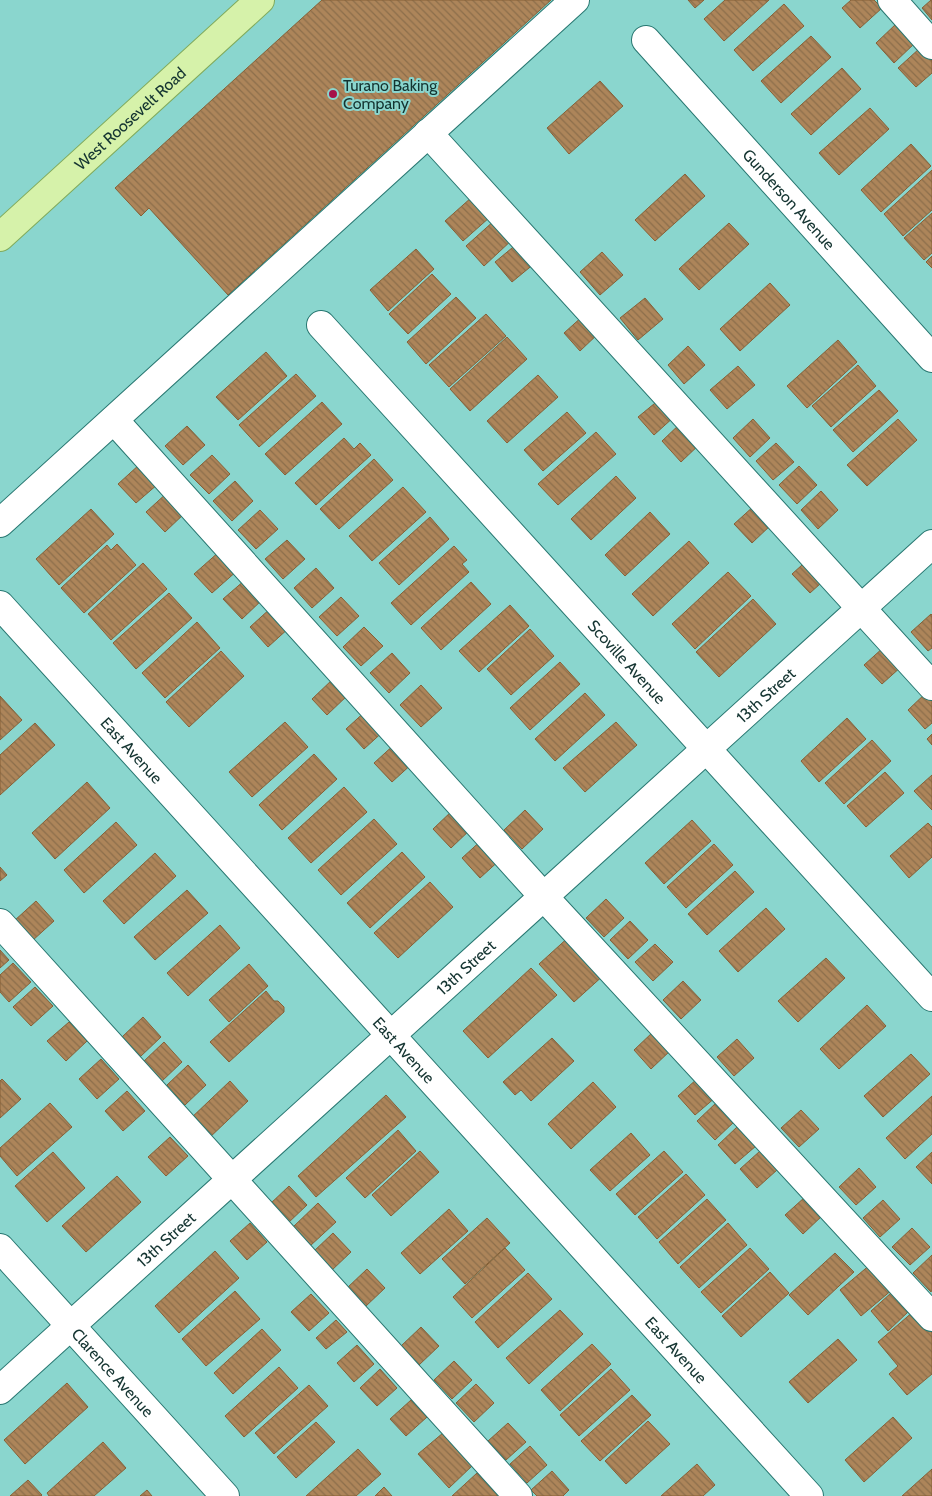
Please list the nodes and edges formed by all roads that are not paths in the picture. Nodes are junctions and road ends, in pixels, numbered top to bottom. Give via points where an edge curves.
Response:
1 (260, 0) edge
2 (575, 0) edge
3 (892, 0) edge
4 (646, 40) dead end
5 (932, 45) edge
6 (428, 133) junction
7 (0, 237) edge
8 (321, 325) dead end
9 (932, 358) edge
10 (114, 420) junction
11 (0, 523) edge
12 (932, 544) edge
13 (0, 605) edge
14 (862, 609) junction
15 (932, 686) edge
16 (707, 749) junction
17 (544, 897) junction
18 (0, 923) edge
19 (932, 997) edge
20 (391, 1035) junction
21 (232, 1180) junction
22 (0, 1248) edge
23 (932, 1317) edge
24 (71, 1326) junction
25 (0, 1390) edge
26 (225, 1496) edge
27 (518, 1496) edge
28 (809, 1496) edge

1 - 7 main road, West Roosevelt Road
2 - 6 street
3 - 5 street
4 - 9 street, Gunderson Avenue
6 - 10 street
6 - 14 street
8 - 16 street, Scoville Avenue
10 - 11 street
10 - 17 street
12 - 14 street, 13th Street
13 - 20 street, East Avenue
14 - 15 street
14 - 16 street, 13th Street
16 - 17 street, 13th Street
16 - 19 street, Scoville Avenue
17 - 20 street, 13th Street
17 - 23 street
18 - 21 street
20 - 21 street, 13th Street
20 - 28 street, East Avenue
21 - 24 street, 13th Street
21 - 27 street
22 - 24 street, Clarence Avenue
24 - 25 street, 13th Street
24 - 26 street, Clarence Avenue

